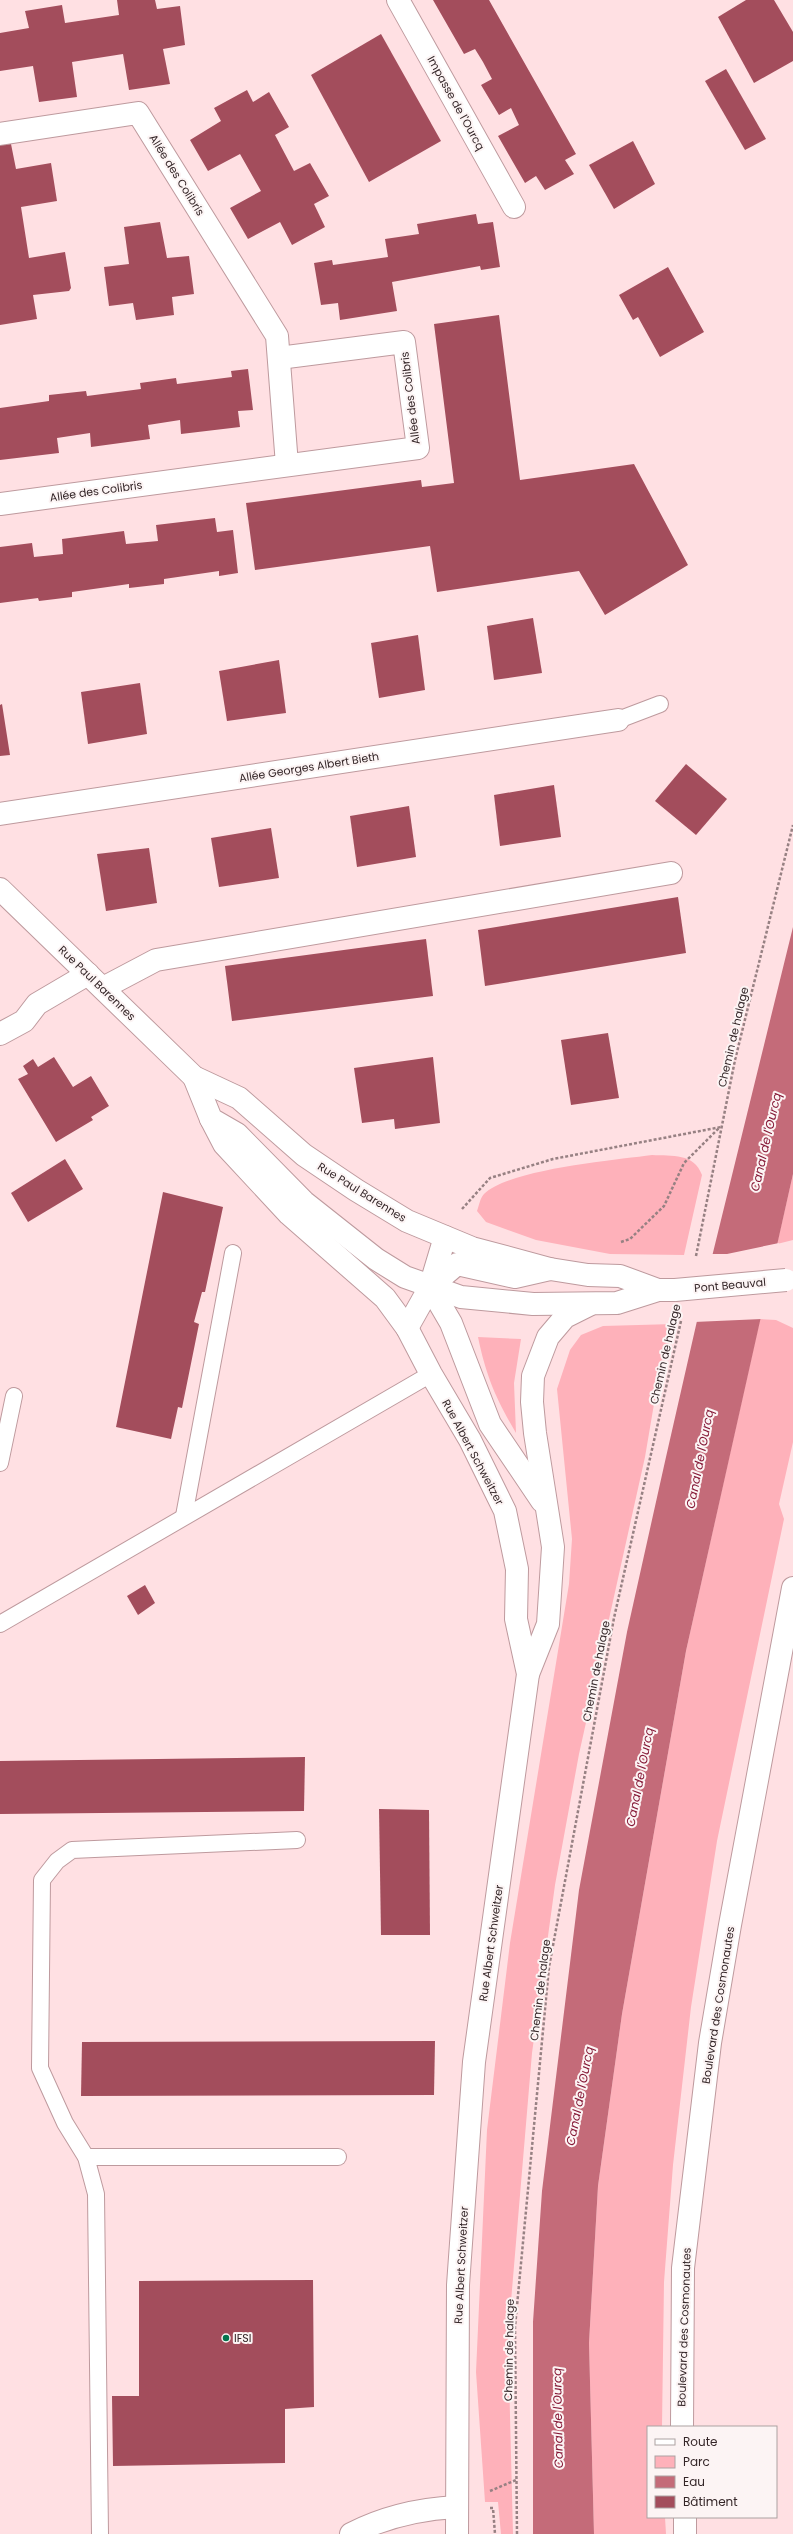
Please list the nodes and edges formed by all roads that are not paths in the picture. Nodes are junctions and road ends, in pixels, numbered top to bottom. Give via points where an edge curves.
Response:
1 (398, 0) edge
2 (0, 134) edge
3 (514, 206) dead end
4 (279, 358) junction
5 (287, 465) junction
6 (0, 504) edge
7 (660, 704) dead end
8 (618, 720) joint
9 (0, 814) edge
10 (671, 872) dead end
11 (0, 889) edge
12 (96, 981) junction
13 (0, 1034) edge
14 (194, 1077) junction
15 (211, 1119) junction
16 (444, 1237) junction
17 (233, 1253) dead end
18 (550, 1269) junction
19 (789, 1280) edge
20 (430, 1287) junction
21 (666, 1290) junction
22 (589, 1305) junction
23 (407, 1328) junction
24 (431, 1374) junction
25 (14, 1396) dead end
26 (0, 1463) edge
27 (546, 1506) junction
28 (184, 1516) junction
29 (793, 1588) edge
30 (0, 1624) edge
31 (528, 1674) junction
32 (297, 1840) dead end
33 (86, 2157) junction
34 (338, 2157) dead end
35 (682, 2426) edge
36 (456, 2507) junction
37 (684, 2518) edge
38 (100, 2534) edge
39 (351, 2534) edge
40 (457, 2534) edge
41 (686, 2534) edge

1 - 3 street, Impasse de l'Ourcq
2 - 4 street, Allée des Colibris via 138,113 277,336
4 - 5 street, Allée des Colibris
4 - 5 street, Allée des Colibris via 404,342 418,448
5 - 6 street, Allée des Colibris
7 - 8 lane
8 - 9 street, Allée Georges Albert Bieth
10 - 12 street via 156,960
11 - 12 street, Rue Paul Barennes
12 - 13 street via 37,1004 24,1020
12 - 14 street, Rue Paul Barennes
14 - 15 street, Rue Paul Barennes
14 - 16 street, Rue Paul Barennes via 239,1098 304,1155 356,1190 407,1221
15 - 20 street via 237,1134 304,1202 376,1259 405,1277
15 - 23 street, Rue Paul Barennes via 224,1144 289,1214 385,1298
16 - 18 street, Rue Paul Barennes via 472,1248
16 - 20 street
17 - 28 lane
18 - 20 street, Rue Paul Barennes via 515,1277 458,1264
18 - 21 street, Rue Paul Barennes via 588,1275 620,1276
19 - 21 street, Pont Beauval, bridge
20 - 22 street via 461,1297 532,1304
20 - 23 street
20 - 27 street via 451,1323 490,1424
21 - 22 street via 618,1303
22 - 27 street via 565,1317 548,1338 533,1376 532,1402
23 - 24 street, Rue Paul Barennes
24 - 28 lane
24 - 31 street, Rue Albert Schweitzer via 470,1440 505,1511 517,1569 516,1619
25 - 26 lane
27 - 31 street via 553,1547 548,1624
28 - 30 lane
29 - 35 street, Boulevard des Cosmonautes via 710,2043 684,2268
31 - 36 street, Rue Albert Schweitzer via 474,2062 458,2285
32 - 33 lane via 72,1850 57,1861 42,1880 40,2068 65,2123
33 - 34 lane
33 - 38 lane via 96,2194
36 - 39 street via 435,2508 386,2518
36 - 40 street, Rue Albert Schweitzer
37 - 41 street

